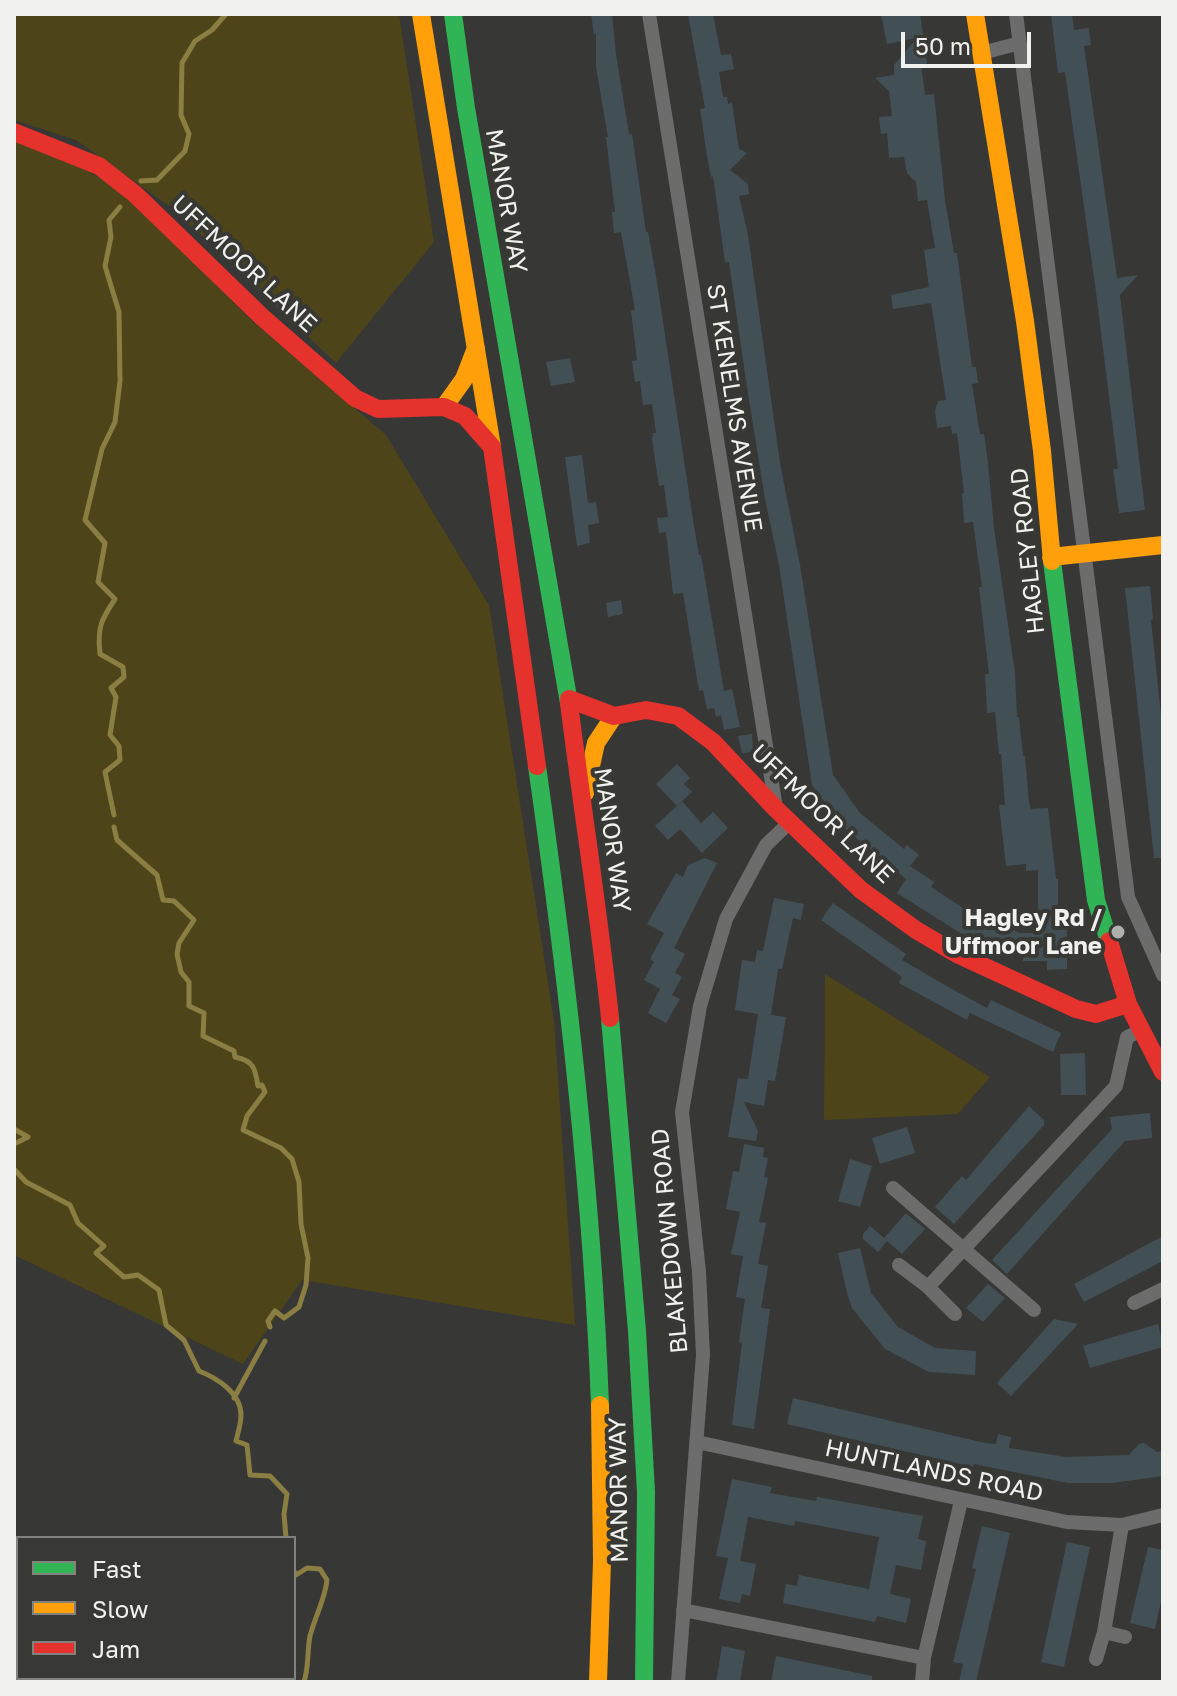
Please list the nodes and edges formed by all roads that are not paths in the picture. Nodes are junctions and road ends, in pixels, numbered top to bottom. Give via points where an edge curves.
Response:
1 (421, 14) edge
2 (453, 14) edge
3 (649, 14) edge
4 (975, 14) edge
5 (1016, 14) edge
6 (1020, 43) junction
7 (982, 53) junction
8 (14, 132) edge
9 (476, 345) junction
10 (444, 407) junction
11 (492, 447) junction
12 (1163, 545) edge
13 (1086, 555) junction
14 (1051, 557) junction
15 (569, 699) junction
16 (614, 716) junction
17 (582, 808) junction
18 (776, 809) junction
19 (790, 822) junction
20 (1163, 975) edge
21 (1128, 1004) junction
22 (1140, 1031) junction
23 (1163, 1072) edge
24 (893, 1188) dead end
25 (962, 1249) junction
26 (899, 1265) dead end
27 (928, 1287) junction
28 (1163, 1289) edge
29 (1134, 1303) dead end
30 (1034, 1310) dead end
31 (955, 1314) dead end
32 (697, 1442) junction
33 (961, 1501) junction
34 (1163, 1515) edge
35 (1122, 1525) junction
36 (683, 1610) junction
37 (1104, 1632) junction
38 (1125, 1637) dead end
39 (924, 1658) junction
40 (1096, 1659) dead end
41 (598, 1682) edge
42 (644, 1682) edge
43 (678, 1682) edge
44 (922, 1682) edge

1 - 9 main road, MANOR WAY
2 - 15 main road, MANOR WAY
3 - 18 street, ST KENELMS AVENUE
4 - 7 main road, HAGLEY ROAD
5 - 6 street
6 - 7 street
6 - 13 street
7 - 14 main road, HAGLEY ROAD via 1025,321
8 - 10 main road, UFFMOOR LANE via 99,166 135,194 355,398 378,409
9 - 10 main road via 473,364
9 - 11 main road, MANOR WAY
10 - 11 main road via 465,416
11 - 41 main road, MANOR WAY via 582,1108 602,1498
12 - 13 main road
13 - 14 main road
13 - 20 street via 1128,897
14 - 21 main road, HAGLEY ROAD via 1096,900
15 - 16 main road, UFFMOOR LANE
15 - 17 main road, MANOR WAY
16 - 17 main road via 596,743
16 - 18 main road, UFFMOOR LANE via 646,710 678,716 713,742
17 - 42 main road, MANOR WAY via 600,918 637,1331 646,1492
18 - 19 main road, UFFMOOR LANE
19 - 21 main road, UFFMOOR LANE via 861,890 957,954 1076,1009 1096,1014
19 - 32 street, BLAKEDOWN ROAD via 766,845 726,919 688,1069 682,1112 703,1355
21 - 22 main road, HAGLEY ROAD
22 - 23 main road, HAGLEY ROAD
22 - 25 street via 1127,1037 1116,1086
24 - 25 street
25 - 27 street
25 - 30 street
26 - 27 street
27 - 31 street
28 - 29 street
32 - 33 street, HUNTLANDS ROAD
32 - 36 street, BLAKEDOWN ROAD
33 - 35 street, HUNTLANDS ROAD via 1067,1522
33 - 39 street
34 - 35 street, HUNTLANDS ROAD
35 - 37 street
36 - 39 street
36 - 43 street, BLAKEDOWN ROAD
37 - 38 street
37 - 40 street
39 - 44 street

